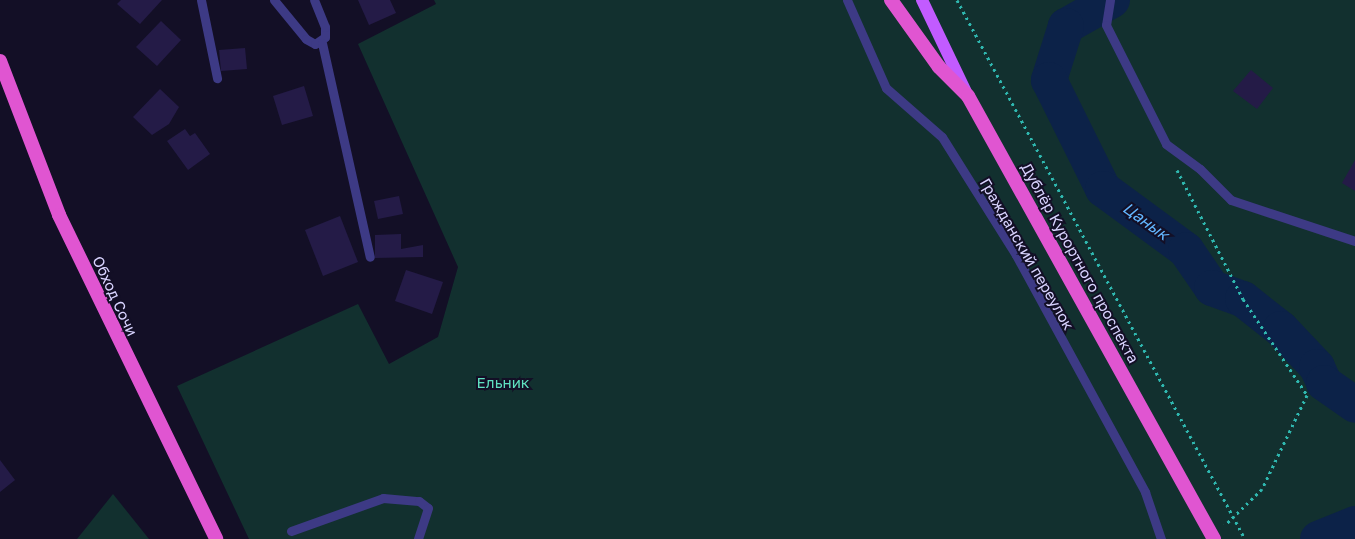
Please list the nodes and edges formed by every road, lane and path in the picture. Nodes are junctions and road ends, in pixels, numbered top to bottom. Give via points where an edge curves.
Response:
1 (201, 0) edge
2 (274, 0) edge
3 (314, 0) edge
4 (847, 0) edge
5 (891, 0) edge
6 (922, 0) edge
7 (957, 0) edge
8 (1110, 0) edge
9 (322, 43) junction
10 (0, 61) edge
11 (217, 78) dead end
12 (968, 96) junction
13 (1166, 144) junction
14 (1355, 241) edge
15 (370, 257) dead end
16 (292, 531) dead end
17 (1215, 536) edge
18 (216, 539) edge
19 (418, 539) edge
20 (1161, 539) edge
21 (1245, 539) edge

1 - 11 lane
2 - 9 lane via 306,39
3 - 9 lane via 325,27
4 - 20 lane, Гражданский переулок via 886,88 942,136 1016,255 1145,492
5 - 12 highway via 939,67
6 - 12 main road, Дублёр Курортного проспекта
7 - 21 path
8 - 13 lane via 1106,25
9 - 15 lane
10 - 18 highway, Обход Сочи via 59,214
12 - 17 highway, Дублёр Курортного проспекта
13 - 14 lane via 1200,169 1231,200
13 - 17 path via 1189,201 1242,299 1307,395 1262,489
16 - 19 lane via 383,498 419,501 428,508

